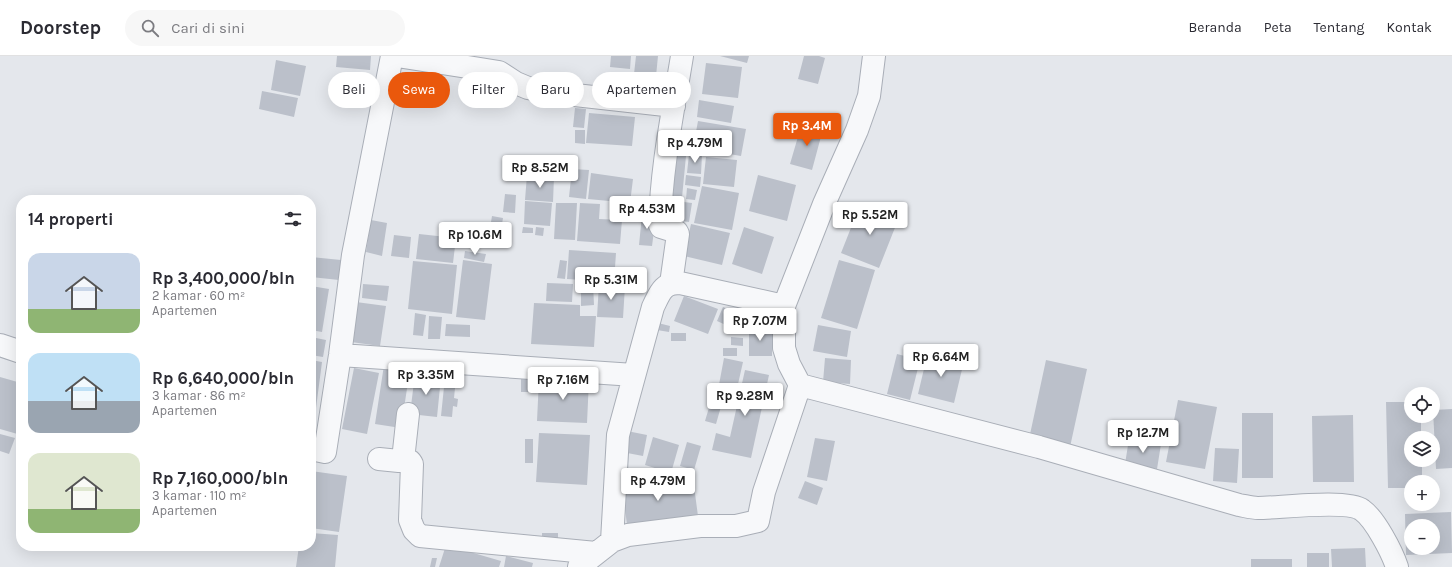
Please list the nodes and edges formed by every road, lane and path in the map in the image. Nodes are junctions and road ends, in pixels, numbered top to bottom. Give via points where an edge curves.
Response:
1 (392, 56) edge
2 (397, 56) edge
3 (682, 56) edge
4 (874, 56) edge
5 (679, 72) edge
6 (592, 97) edge
7 (674, 108) edge
8 (671, 284) junction
9 (784, 306) junction
10 (0, 345) edge
11 (16, 350) edge
12 (340, 355) junction
13 (634, 375) junction
14 (800, 385) junction
15 (408, 414) dead end
16 (316, 451) edge
17 (403, 458) junction
18 (379, 459) dead end
19 (604, 547) junction
20 (579, 567) edge
21 (1397, 567) edge

1 - 12 street via 353,255
2 - 6 street via 499,72 528,88
3 - 5 street
4 - 9 street via 869,96
7 - 8 street via 660,205 661,227 678,234
8 - 9 street via 680,283
8 - 13 street via 660,293 653,307
9 - 14 street via 784,348
10 - 11 street
12 - 13 street
12 - 16 street via 325,452
13 - 19 street via 618,435
14 - 19 street via 764,492 758,521 736,526 700,526 628,535
14 - 21 street via 1039,447 1239,505 1256,508 1342,504 1361,509 1382,536
15 - 17 street
17 - 18 street via 398,461
17 - 19 street via 412,464 410,520 420,536
19 - 20 street

